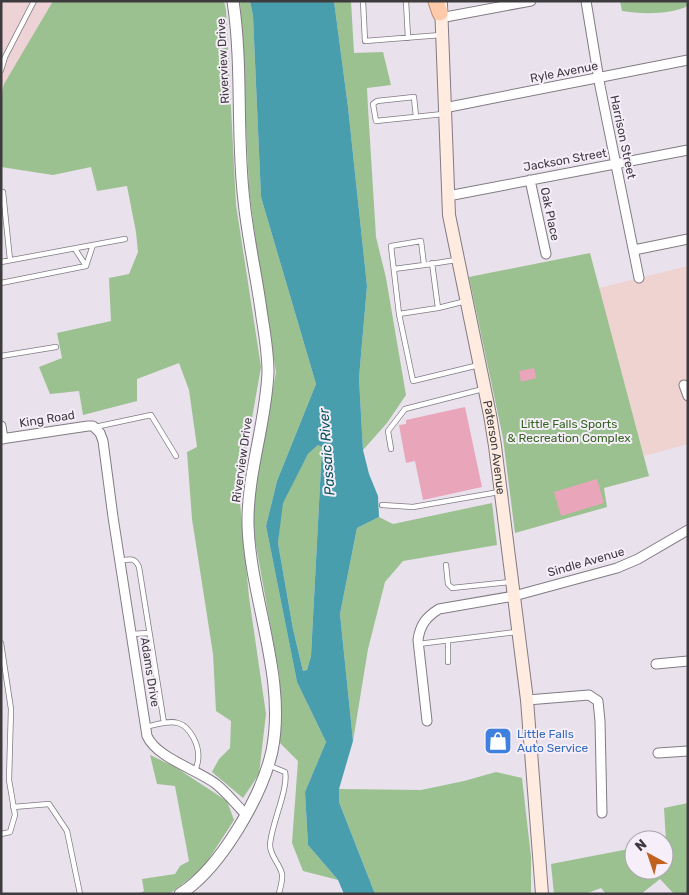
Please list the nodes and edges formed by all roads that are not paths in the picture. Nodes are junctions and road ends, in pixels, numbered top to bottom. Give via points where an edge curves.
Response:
1 (34, 1) edge
2 (233, 1) edge
3 (363, 1) edge
4 (406, 1) edge
5 (531, 1) edge
6 (586, 1) edge
7 (439, 8) edge
8 (441, 35) junction
9 (408, 38) junction
10 (688, 60) edge
11 (1, 70) edge
12 (599, 78) junction
13 (444, 111) junction
14 (416, 117) junction
15 (688, 150) edge
16 (616, 164) junction
17 (530, 180) junction
18 (2, 192) dead end
19 (448, 196) junction
20 (125, 239) dead end
21 (688, 239) edge
22 (93, 246) junction
23 (75, 249) junction
24 (634, 250) junction
25 (546, 254) dead end
26 (10, 260) junction
27 (457, 260) junction
28 (1, 262) edge
29 (432, 263) junction
30 (424, 265) junction
31 (86, 266) junction
32 (394, 270) junction
33 (639, 278) dead end
34 (1, 283) edge
35 (466, 301) junction
36 (438, 308) junction
37 (399, 314) junction
38 (56, 347) dead end
39 (1, 356) edge
40 (480, 364) junction
41 (684, 385) dead end
42 (485, 389) junction
43 (688, 396) edge
44 (1, 426) edge
45 (94, 427) junction
46 (2, 439) edge
47 (391, 449) dead end
48 (176, 456) dead end
49 (501, 492) junction
50 (382, 506) dead end
51 (688, 530) edge
52 (120, 560) junction
53 (446, 565) dead end
54 (512, 582) junction
55 (514, 596) junction
56 (518, 632) junction
57 (149, 633) junction
58 (131, 634) junction
59 (448, 641) junction
60 (1, 643) edge
61 (418, 644) junction
62 (688, 661) edge
63 (448, 662) dead end
64 (656, 664) dead end
65 (527, 700) junction
66 (427, 722) dead end
67 (164, 724) junction
68 (146, 727) junction
69 (688, 750) edge
70 (658, 753) dead end
71 (268, 765) junction
72 (195, 772) junction
73 (14, 807) junction
74 (602, 813) dead end
75 (246, 814) junction
76 (1, 834) edge
77 (182, 893) edge
78 (80, 894) edge
79 (279, 894) edge
80 (542, 894) edge

1 - 11 lane
2 - 71 street, Riverview Drive via 243,199 268,362 250,487 248,527 274,697 274,731
3 - 9 lane via 365,42
4 - 9 lane
5 - 7 street
6 - 12 street, Harrison Street
7 - 8 main road, Paterson Avenue
8 - 9 lane
8 - 13 main road, Paterson Avenue
10 - 12 street, Ryle Avenue
12 - 13 street, Ryle Avenue
12 - 16 street, Harrison Street
13 - 14 lane
13 - 19 main road, Paterson Avenue
14 - 14 lane via 376,121 374,104 414,97
15 - 16 street, Jackson Street
16 - 17 street, Jackson Street
16 - 24 street, Harrison Street
17 - 19 street, Jackson Street
17 - 25 street, Oak Place
18 - 26 lane
19 - 27 main road, Paterson Avenue
20 - 22 lane
21 - 24 street
22 - 23 lane
22 - 31 lane
23 - 26 lane
23 - 31 lane
24 - 33 street, Harrison Street
26 - 28 lane
27 - 29 lane
27 - 35 main road, Paterson Avenue
29 - 30 lane
29 - 36 lane
30 - 32 lane
30 - 32 lane via 421,241 390,246
31 - 34 lane
32 - 37 lane
35 - 36 lane
35 - 40 main road, Paterson Avenue
36 - 37 lane
37 - 40 lane via 413,382
38 - 39 lane
40 - 42 main road, Paterson Avenue
41 - 43 street
42 - 47 lane via 405,409 388,432
42 - 49 main road, Paterson Avenue
44 - 46 street
45 - 46 street, King Road via 80,426
45 - 48 lane via 151,415
45 - 52 street, Adams Drive via 103,441
49 - 50 lane via 413,507
49 - 54 main road, Paterson Avenue
51 - 55 street, Sindle Avenue via 629,564
52 - 57 lane via 132,559 139,566
52 - 58 street, Adams Drive
53 - 54 lane via 448,584 452,588
54 - 55 main road, Paterson Avenue
55 - 56 main road, Paterson Avenue
55 - 61 street, Sindle Avenue via 438,609 422,624
56 - 59 lane
56 - 65 main road, Paterson Avenue
57 - 58 lane
57 - 67 lane
58 - 68 street, Adams Drive
59 - 61 lane
59 - 63 lane
60 - 73 lane via 11,709 9,780
61 - 66 street
62 - 64 street
65 - 74 street via 589,694 598,701
65 - 80 main road, Paterson Avenue
67 - 68 lane
67 - 72 lane via 179,723 190,733 197,747
68 - 72 street, Adams Drive via 152,744
69 - 70 street
71 - 75 street, Riverview Drive
71 - 79 lane via 286,772 287,778 270,846 282,875
72 - 75 street, Adams Drive via 220,788
73 - 76 lane via 10,832
73 - 78 lane via 49,804 53,809 67,831
75 - 77 street, Riverview Drive via 225,848 203,875

